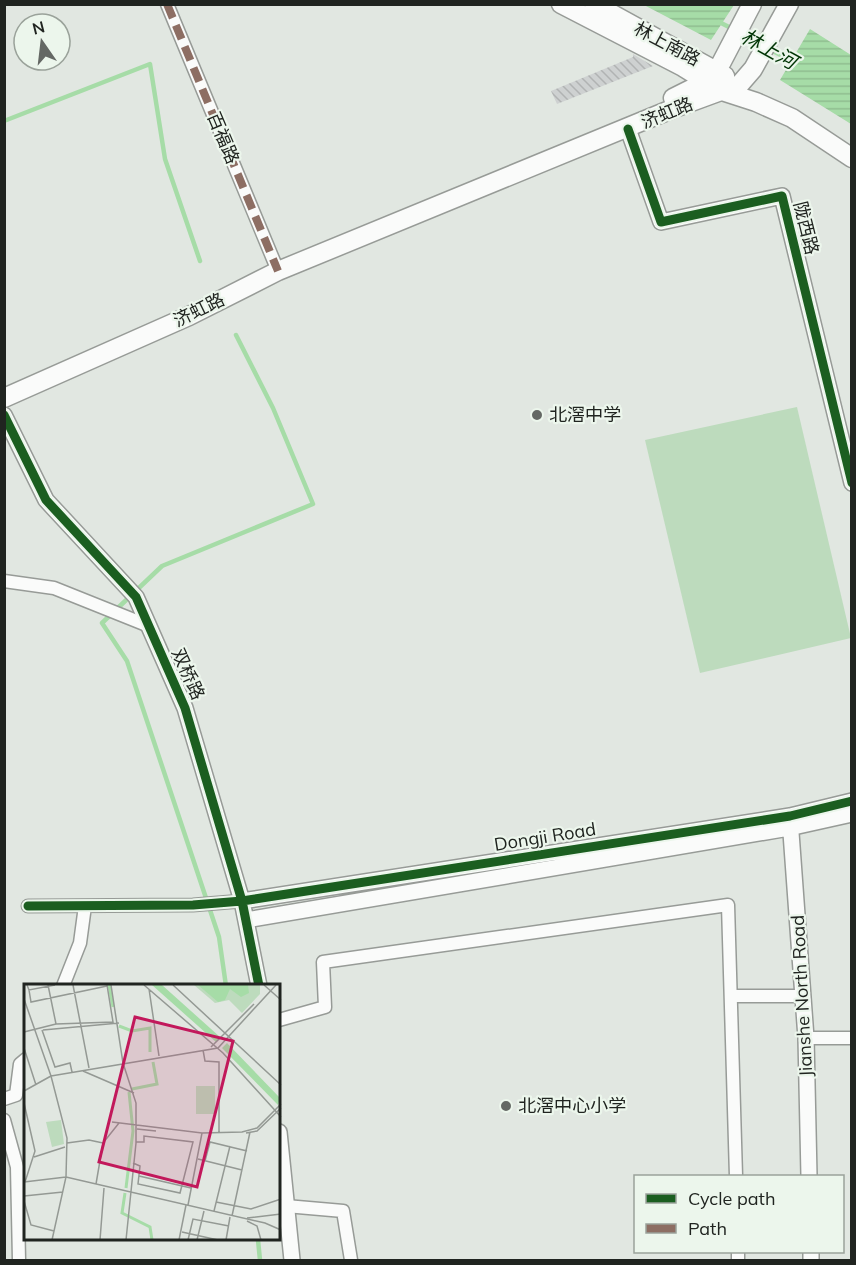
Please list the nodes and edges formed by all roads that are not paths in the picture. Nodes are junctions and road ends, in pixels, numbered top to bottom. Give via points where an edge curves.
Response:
1 (167, 4) edge
2 (561, 4) edge
3 (594, 4) edge
4 (752, 4) edge
5 (789, 4) edge
6 (711, 77) junction
7 (740, 84) junction
8 (722, 91) junction
9 (628, 129) junction
10 (852, 147) edge
11 (852, 158) edge
12 (395, 224) junction
13 (278, 271) junction
14 (4, 398) edge
15 (4, 415) edge
16 (852, 483) edge
17 (4, 581) edge
18 (149, 626) junction
19 (852, 801) edge
20 (852, 814) edge
21 (785, 823) junction
22 (242, 901) junction
23 (28, 906) dead end
24 (84, 906) junction
25 (246, 920) junction
26 (64, 984) edge
27 (259, 984) edge
28 (733, 996) junction
29 (799, 996) junction
30 (280, 1020) edge
31 (806, 1038) junction
32 (852, 1038) edge
33 (24, 1061) edge
34 (4, 1099) edge
35 (4, 1120) edge
36 (280, 1143) edge
37 (736, 1175) edge
38 (799, 1175) edge
39 (809, 1175) edge
40 (286, 1206) junction
41 (19, 1260) edge
42 (292, 1260) edge
43 (351, 1260) edge

1 - 13 street, 百福路
2 - 6 main road via 682,67
3 - 6 main road, 林上南路
4 - 6 main road via 729,52
5 - 7 main road via 753,69
6 - 7 main road, 林上南路
6 - 8 main road
6 - 12 main road, 济虹路 via 668,101 400,214
7 - 8 main road, 济虹路
7 - 10 main road, 林上南路 via 791,107
8 - 9 main road, 济虹路
8 - 11 main road via 792,118
9 - 12 main road, 济虹路
9 - 16 street, 陇西路 via 661,222 782,196
12 - 13 main road, 济虹路
13 - 14 main road, 济虹路
15 - 18 street, 双桥路 via 46,500 136,597
17 - 18 street via 54,588
18 - 22 street, 双桥路 via 185,708
19 - 21 street, Dongji Road
20 - 21 street, Dongji Road
21 - 22 street, Dongji Road
21 - 25 street, Dongji Road
21 - 29 street, Jianshe North Road
22 - 24 street
22 - 25 street, 双桥路
23 - 24 street
24 - 26 street via 80,943
25 - 27 street, 双桥路
28 - 29 street
28 - 30 street via 728,905 323,962 326,1007
28 - 37 street
29 - 31 street, Jianshe North Road
29 - 38 street
31 - 32 street
31 - 39 street, Jianshe North Road
33 - 34 street via 20,1064 16,1095
35 - 41 street via 17,1167
36 - 40 street
40 - 42 street
40 - 43 street via 343,1211

